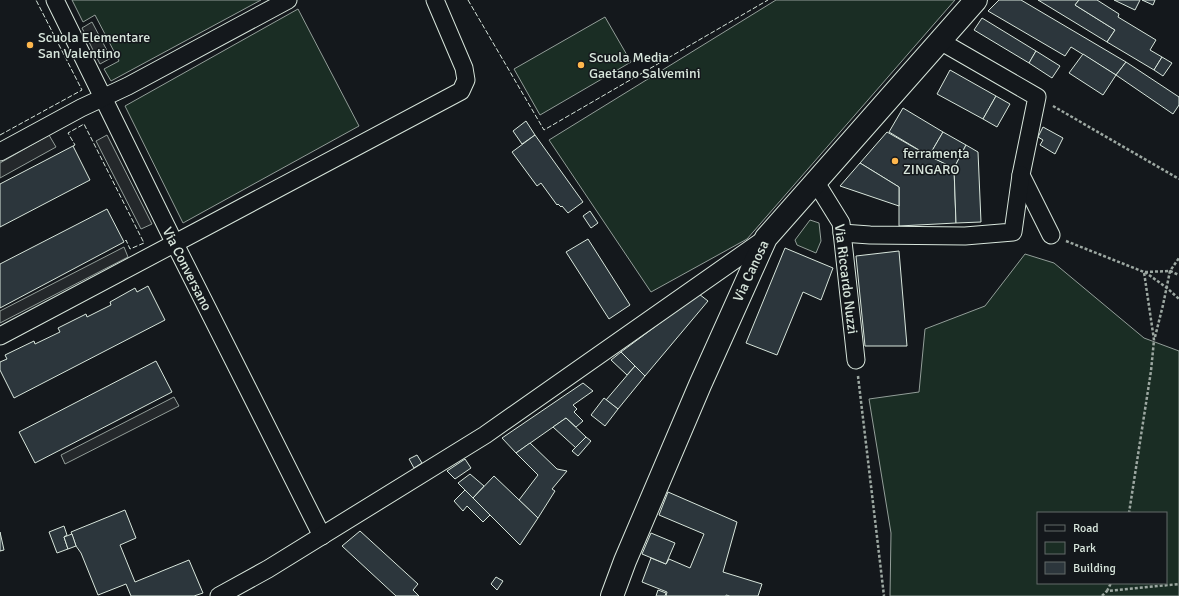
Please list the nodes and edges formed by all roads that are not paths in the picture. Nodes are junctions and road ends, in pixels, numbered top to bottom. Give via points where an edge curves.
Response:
1 (55, 0) edge
2 (288, 0) edge
3 (435, 0) edge
4 (976, 0) edge
5 (940, 41) junction
6 (103, 98) junction
7 (0, 152) edge
8 (1020, 176) junction
9 (815, 181) junction
10 (842, 233) junction
11 (1051, 235) road end
12 (766, 238) junction
13 (175, 244) junction
14 (0, 336) edge
15 (856, 360) road end
16 (322, 536) junction
17 (219, 596) edge
18 (612, 596) edge

1 - 6 street, Via Conversano
2 - 6 street
3 - 13 street via 464,68 466,80 460,91
4 - 5 main road, Via Canosa
5 - 8 street via 1037,97
5 - 9 main road, Via Canosa
6 - 7 street
6 - 13 street, Via Conversano
8 - 10 street via 1013,232 965,236
8 - 11 street
9 - 10 street, Via Riccardo Nuzzi via 841,223
9 - 12 main road, Via Canosa
10 - 15 street, Via Riccardo Nuzzi
12 - 16 street via 485,435
12 - 18 main road, Via Canosa via 700,385
13 - 14 street
13 - 16 street, Via Conversano
16 - 17 street

